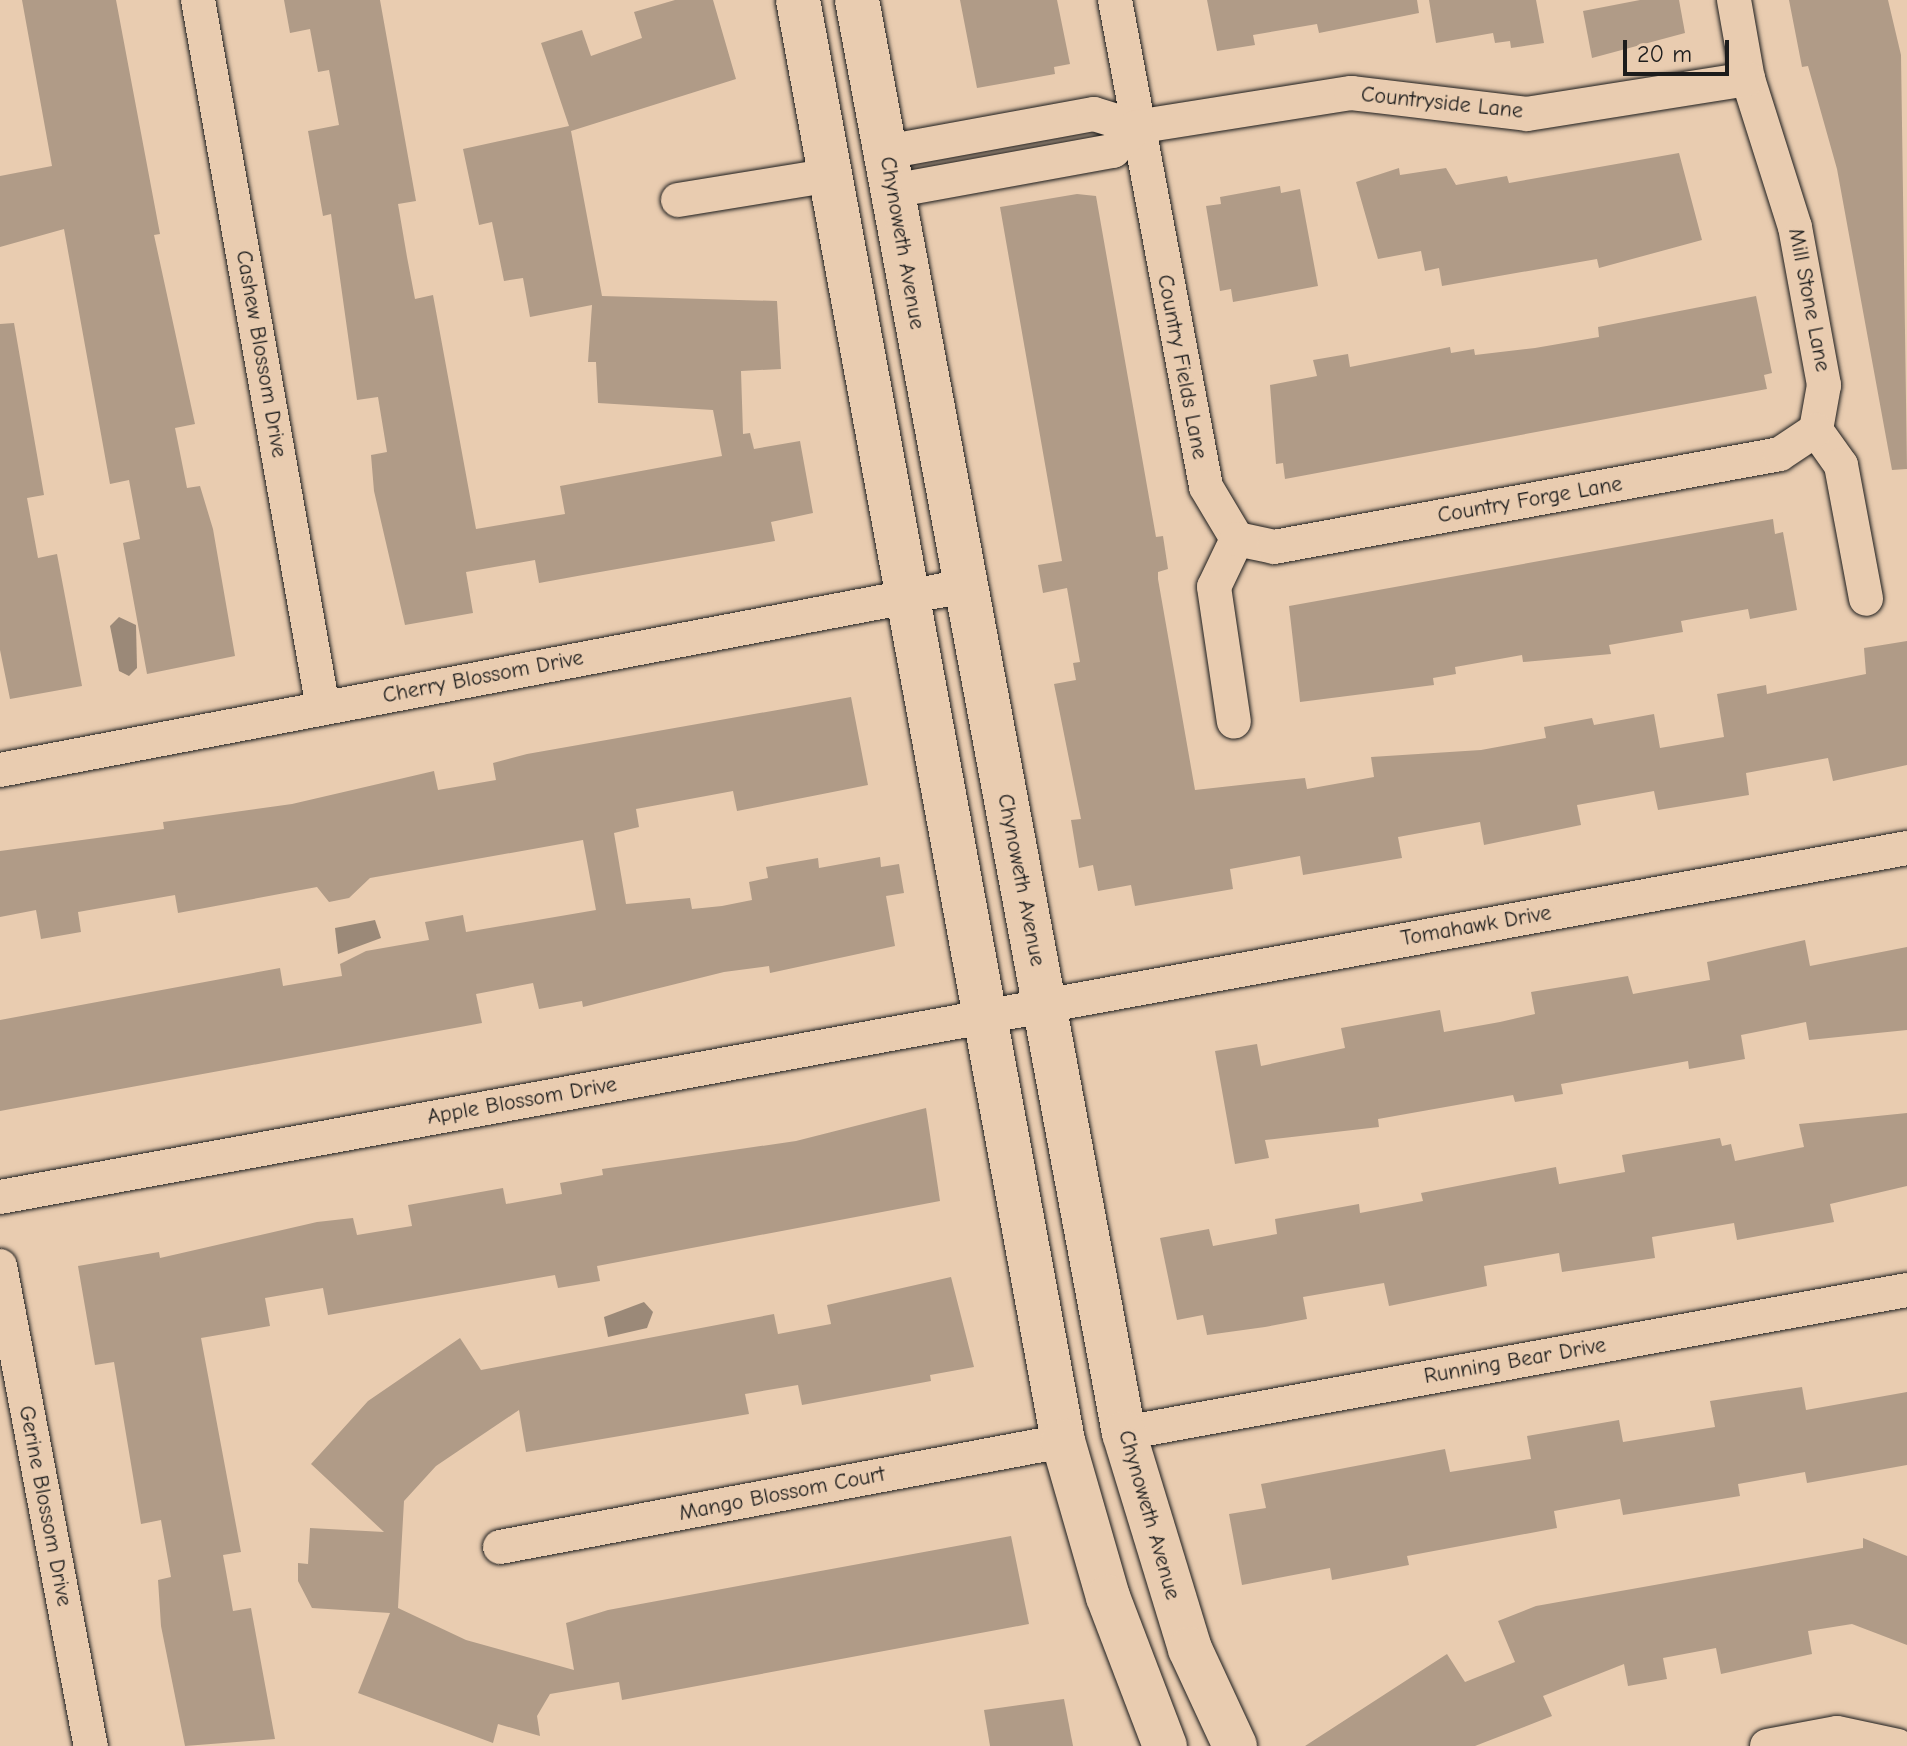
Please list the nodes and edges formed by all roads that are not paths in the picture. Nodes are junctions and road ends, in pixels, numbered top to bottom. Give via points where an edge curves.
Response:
1 (198, 0) edge
2 (798, 0) edge
3 (857, 0) edge
4 (1115, 0) edge
5 (1734, 0) edge
6 (1748, 79) junction
7 (1136, 127) junction
8 (889, 171) junction
9 (832, 175) junction
10 (678, 200) dead end
11 (1816, 430) junction
12 (1237, 539) junction
13 (965, 586) junction
14 (909, 596) junction
15 (1866, 599) dead end
16 (323, 708) junction
17 (1234, 722) dead end
18 (0, 770) edge
19 (1907, 848) edge
20 (1044, 1004) junction
21 (985, 1016) junction
22 (0, 1197) edge
23 (0, 1266) edge
24 (1907, 1290) edge
25 (1124, 1433) junction
26 (1063, 1441) junction
27 (500, 1547) dead end
28 (91, 1746) edge
29 (1165, 1746) edge
30 (1235, 1746) edge
31 (1767, 1746) edge
32 (1898, 1746) edge

1 - 16 street, Cashew Blossom Drive
2 - 9 street
3 - 8 street, Chynoweth Avenue
4 - 7 street, Country Fields Lane
5 - 6 street, Mill Stone Lane
6 - 7 street, Countryside Lane via 1527,114 1351,93
6 - 11 street, Mill Stone Lane via 1795,227 1824,385
7 - 8 street via 1113,151
7 - 12 street, Country Fields Lane via 1206,487
8 - 13 street, Chynoweth Avenue
9 - 10 street
9 - 14 street
11 - 12 street, Country Forge Lane via 1780,454 1274,547
11 - 15 street via 1841,465
12 - 17 street via 1214,587
13 - 14 street, Cherry Blossom Drive
13 - 20 street, Chynoweth Avenue
14 - 16 street, Cherry Blossom Drive
14 - 21 street
16 - 18 street, Cherry Blossom Drive
19 - 20 street, Tomahawk Drive
20 - 21 street, Apple Blossom Drive
20 - 25 street, Chynoweth Avenue
21 - 22 street, Apple Blossom Drive
21 - 26 street
23 - 28 street, Gerine Blossom Drive
24 - 25 street, Running Bear Drive
25 - 30 street, Chynoweth Avenue via 1181,1622
26 - 27 street, Mango Blossom Court
26 - 29 street via 1108,1597
31 - 32 street via 1837,1733

